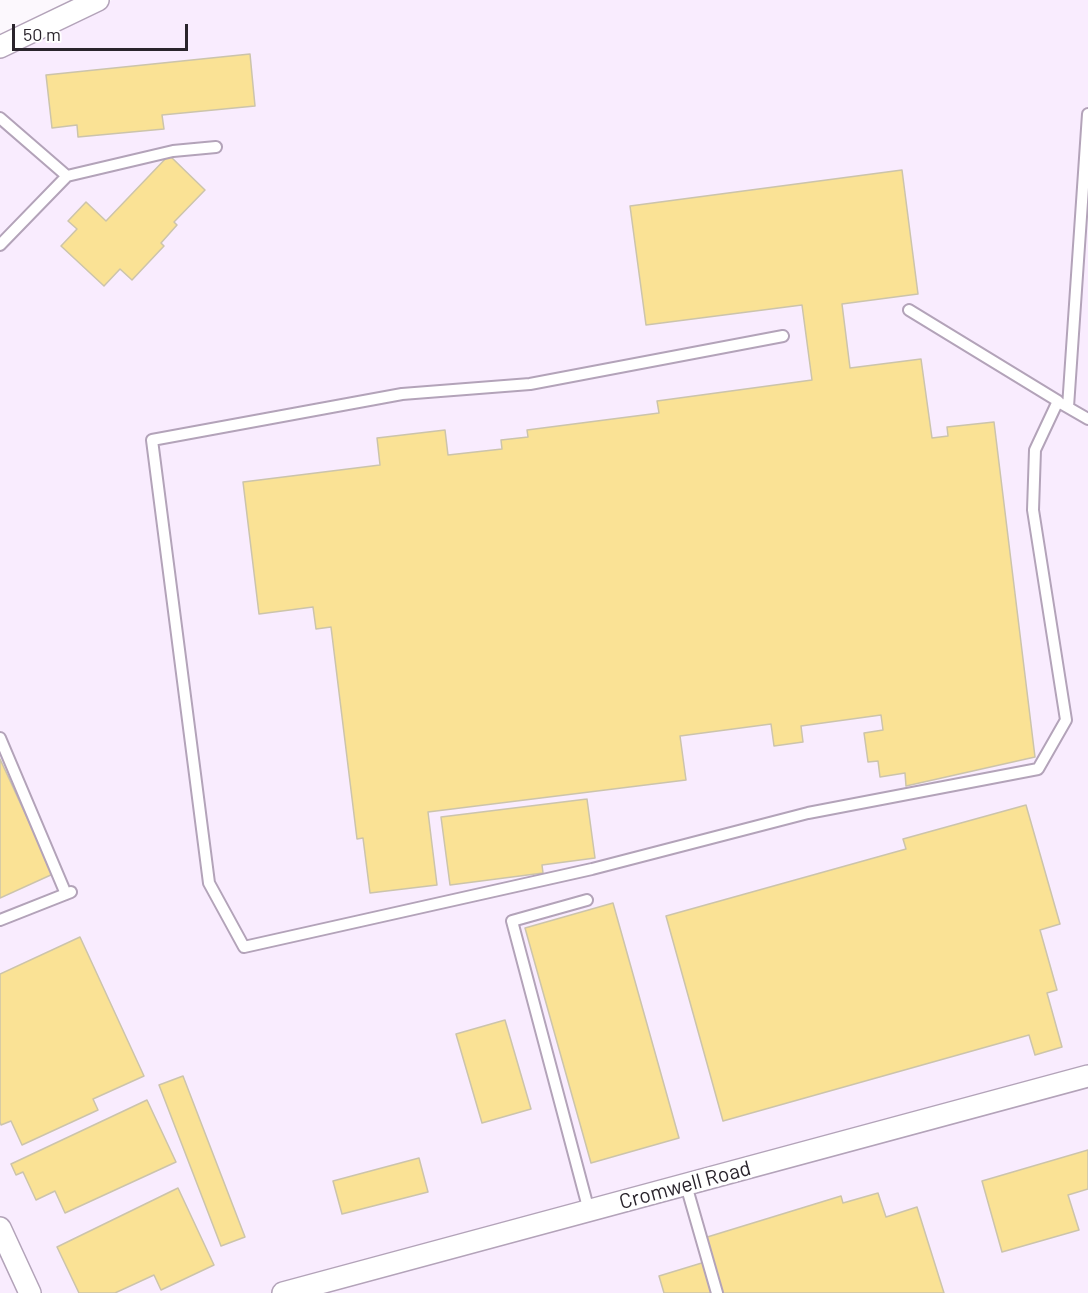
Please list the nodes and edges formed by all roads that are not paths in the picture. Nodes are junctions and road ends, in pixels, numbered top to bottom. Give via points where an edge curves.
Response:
1 (98, 0) edge
2 (0, 47) edge
3 (1088, 114) edge
4 (0, 117) edge
5 (216, 147) dead end
6 (67, 176) junction
7 (0, 245) edge
8 (909, 310) dead end
9 (783, 336) dead end
10 (1058, 401) junction
11 (1068, 407) junction
12 (1088, 419) edge
13 (0, 738) edge
14 (587, 900) dead end
15 (0, 920) edge
16 (1088, 1076) edge
17 (686, 1185) junction
18 (588, 1211) junction
19 (0, 1228) edge
20 (30, 1293) edge
21 (283, 1293) edge
22 (717, 1293) edge

1 - 2 street
3 - 11 lane
4 - 6 lane
5 - 6 lane via 174,151
6 - 7 lane
8 - 10 lane
9 - 10 lane via 530,384 402,394 152,440 209,883 244,947 592,869 808,813 1038,769 1066,720 1033,510 1035,450
10 - 11 lane
11 - 12 lane
13 - 15 lane via 69,893
14 - 18 lane via 512,921
16 - 17 street, Cromwell Road
17 - 18 street, Cromwell Road
17 - 22 lane
18 - 21 street, Cromwell Road
19 - 20 street

